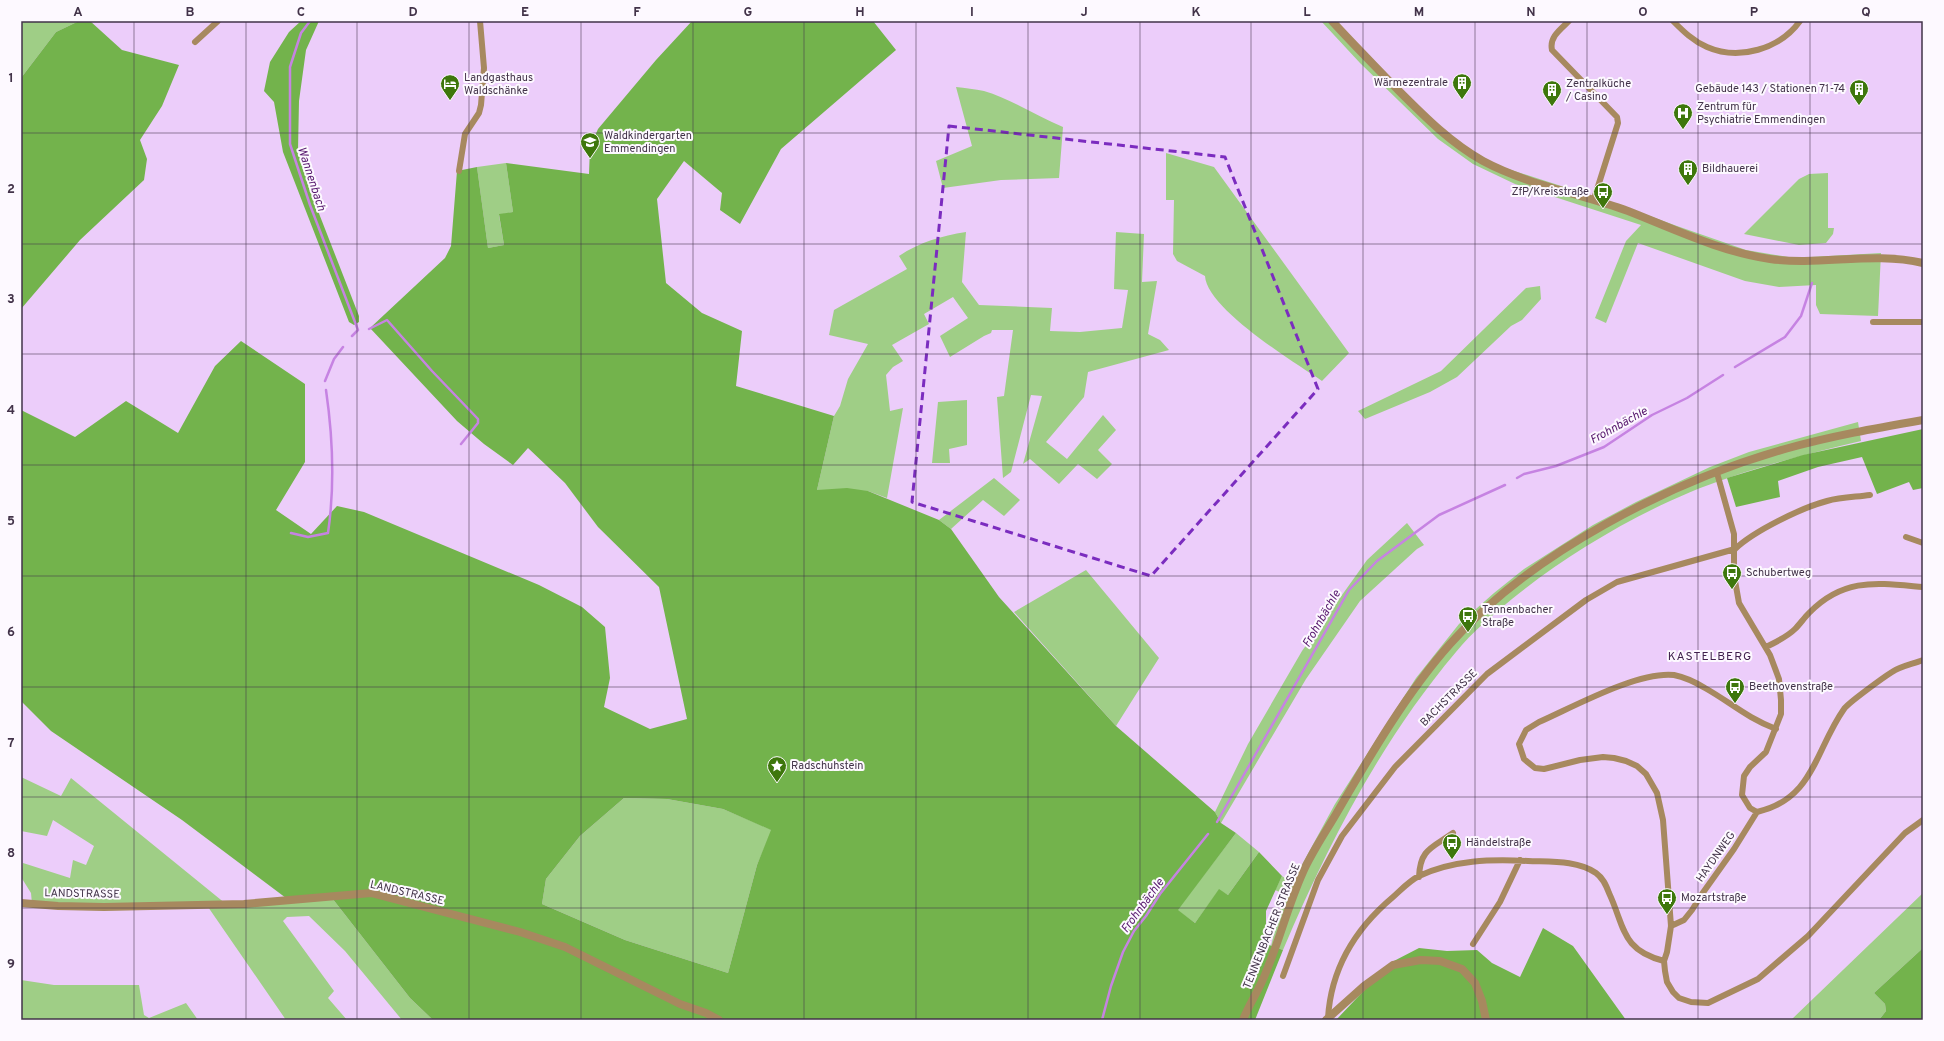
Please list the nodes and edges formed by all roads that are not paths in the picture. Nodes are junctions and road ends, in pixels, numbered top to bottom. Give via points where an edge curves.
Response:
1 (218, 21) edge
2 (480, 21) edge
3 (1332, 21) edge
4 (1569, 21) edge
5 (1673, 21) edge
6 (1800, 21) edge
7 (195, 42) dead end
8 (459, 172) dead end
9 (1594, 199) junction
10 (1923, 263) edge
11 (1874, 322) dead end
12 (1923, 322) edge
13 (1923, 420) edge
14 (1717, 473) junction
15 (1870, 495) dead end
16 (1906, 537) dead end
17 (1923, 543) edge
18 (1735, 549) junction
19 (1923, 587) edge
20 (1766, 646) junction
21 (1923, 660) edge
22 (1776, 729) junction
23 (1757, 812) junction
24 (1923, 820) edge
25 (1453, 833) dead end
26 (1520, 860) junction
27 (1419, 877) junction
28 (21, 903) edge
29 (1671, 926) junction
30 (1473, 944) dead end
31 (1664, 961) junction
32 (1283, 976) dead end
33 (1327, 1019) edge
34 (719, 1020) edge
35 (1243, 1020) edge
36 (1486, 1020) edge

1 - 7 street
2 - 8 street via 484,68 481,105 479,113 465,134
3 - 9 street via 1452,141 1508,172
4 - 9 street via 1554,37 1552,50 1617,117 1618,124
5 - 6 street via 1689,37 1707,47 1727,52 1743,52 1773,44 1793,30
9 - 10 street via 1753,256 1795,262 1876,257 1908,259
11 - 12 street
13 - 14 street, TENNENBACHER STRASSE via 1860,431 1793,447
14 - 18 street via 1734,534
14 - 35 street, TENNENBACHER STRASSE via 1673,490 1564,549 1530,572 1480,613 1449,644 1414,690 1364,766 1304,871 1272,958
15 - 18 street via 1828,501 1794,514 1747,538
16 - 17 street
18 - 20 street via 1734,575 1739,603
18 - 32 street, BACHSTRASSE via 1618,582 1586,600 1487,674 1395,767 1342,836 1318,880
19 - 20 street via 1874,583 1849,586 1824,600 1808,613 1795,630
20 - 22 street via 1775,666 1781,700 1781,714
21 - 23 street via 1892,671 1844,708 1804,784 1777,806
22 - 23 street via 1766,752 1744,776 1742,795 1750,808
22 - 29 street via 1757,722 1706,688 1689,680 1660,675 1631,682 1539,722 1526,730 1521,738 1520,751 1524,759 1535,768 1544,769 1603,756 1626,760 1646,774 1657,793 1663,820
23 - 29 street, HAYDNWEG via 1692,910 1684,920
24 - 31 street via 1906,834 1808,936 1758,979 1708,1003 1691,1002 1679,998 1673,992 1667,982
25 - 27 street via 1423,855 1419,863
26 - 27 street via 1454,864
26 - 30 street via 1500,902
26 - 31 street via 1583,866 1596,874 1605,883 1625,935 1636,950
27 - 33 street via 1373,913 1359,930 1342,963 1329,998
28 - 34 street, LANDSTRASSE via 96,906 244,904 371,893 520,932 565,947 680,1004
29 - 31 street
33 - 36 street via 1364,986 1393,966 1421,960 1440,961 1462,969 1475,983

